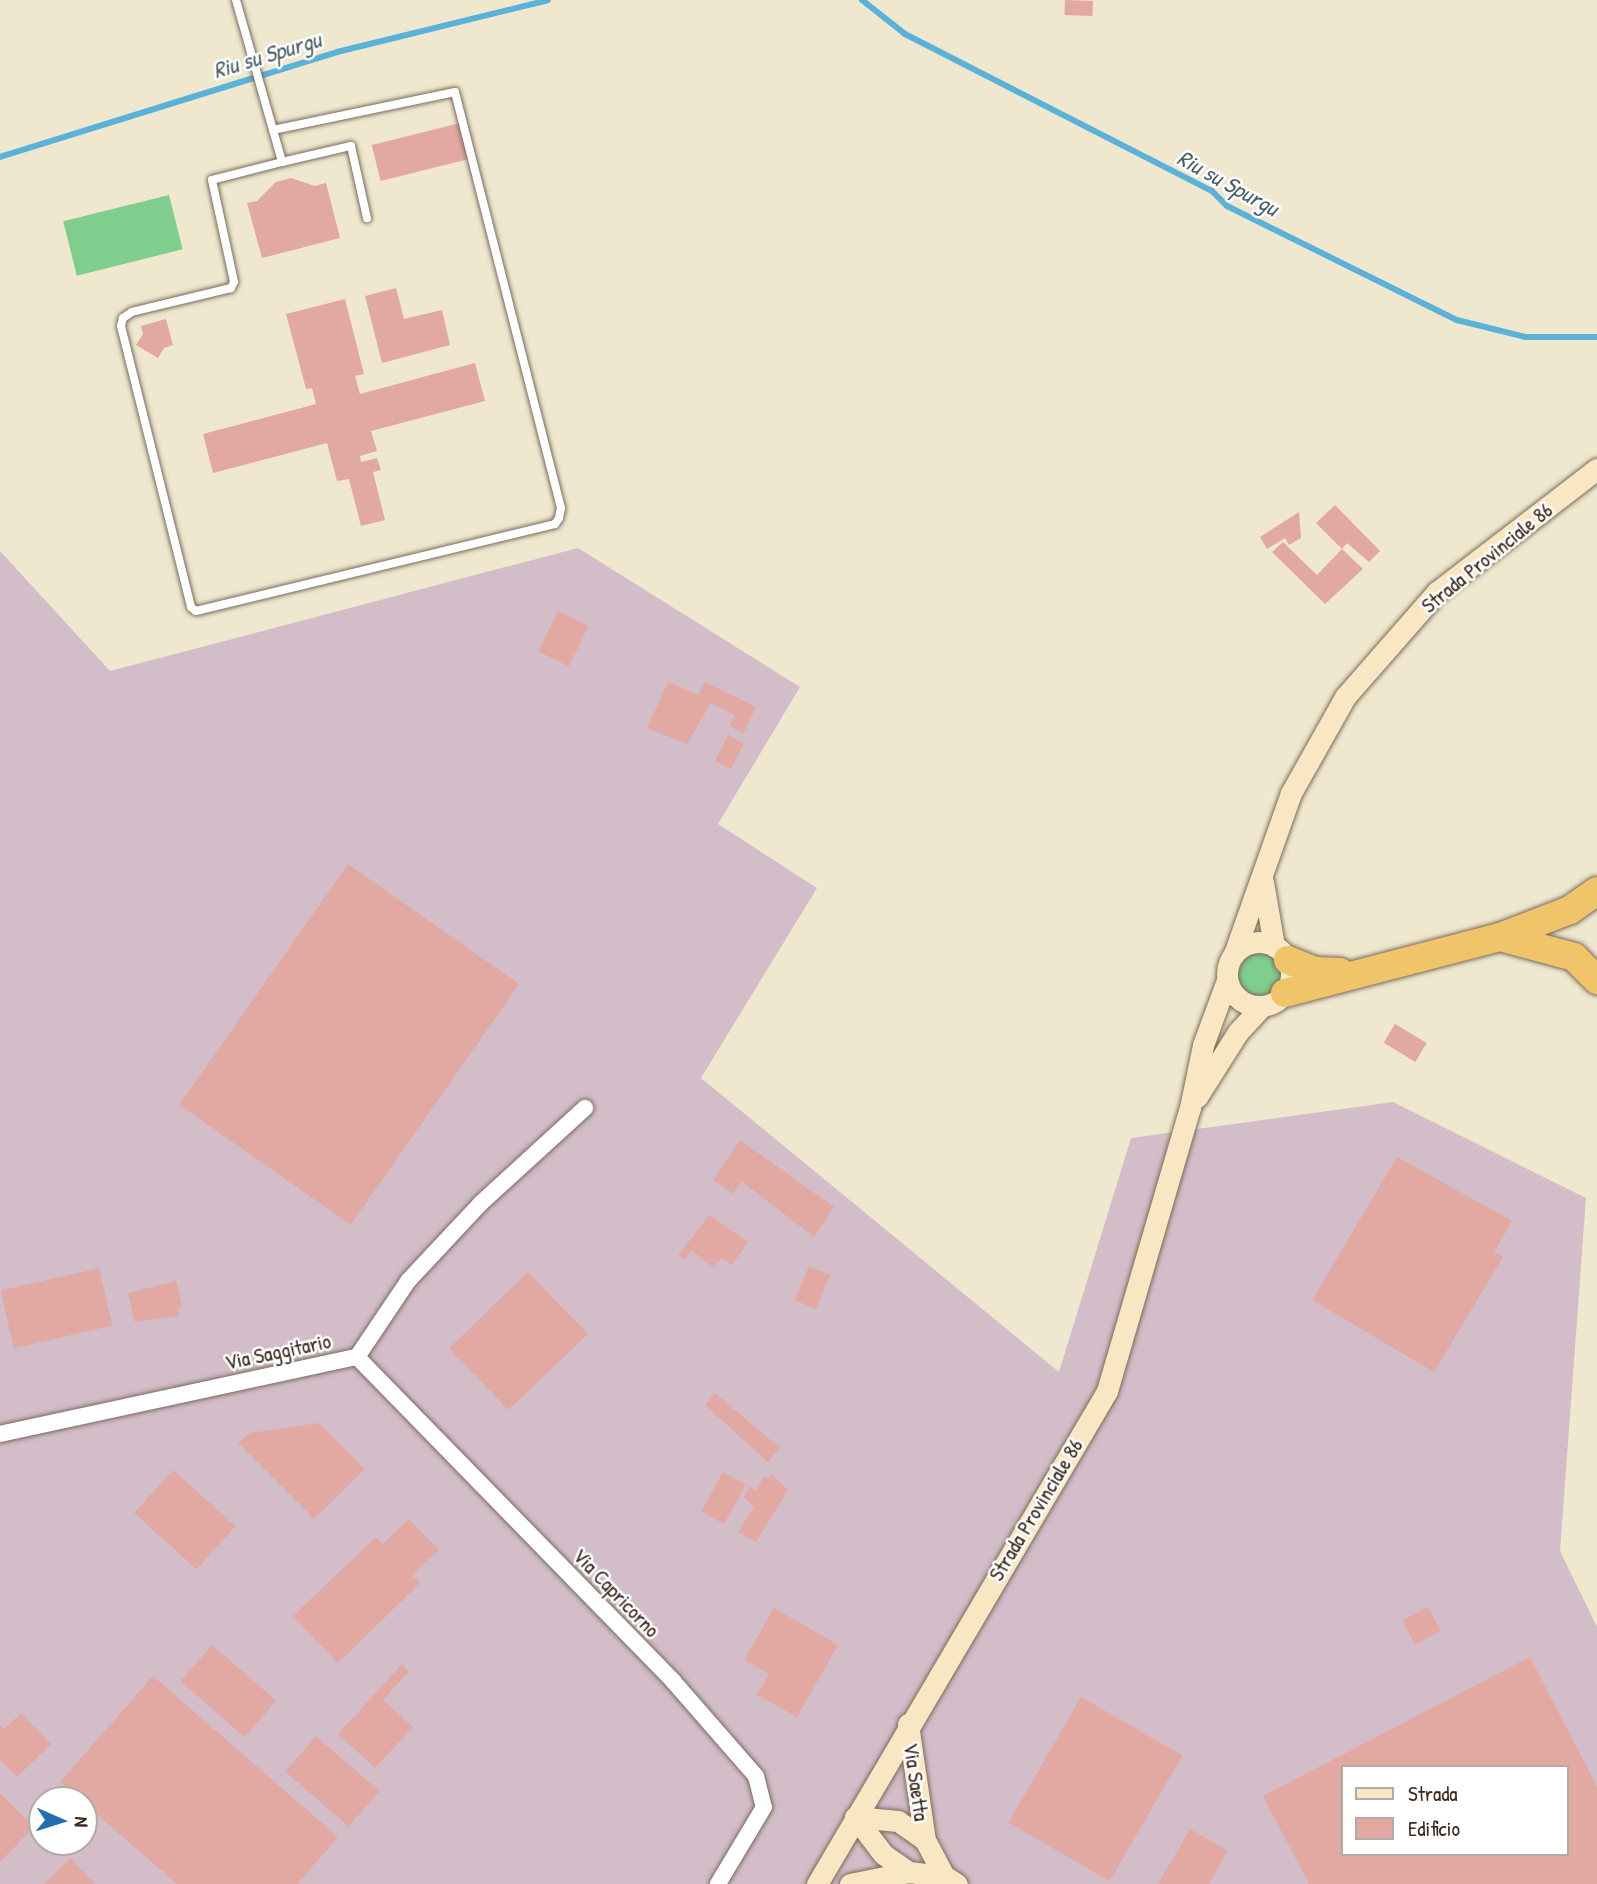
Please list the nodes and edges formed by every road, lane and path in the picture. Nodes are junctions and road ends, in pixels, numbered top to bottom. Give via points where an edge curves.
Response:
1 (236, 0) edge
2 (272, 130) junction
3 (282, 162) junction
4 (367, 218) dead end
5 (1597, 470) edge
6 (1262, 872) junction
7 (1597, 891) edge
8 (1500, 937) junction
9 (1281, 953) junction
10 (1234, 954) junction
11 (1354, 973) junction
12 (1227, 980) junction
13 (1597, 980) edge
14 (1273, 1000) junction
15 (584, 1108) dead end
16 (1190, 1108) junction
17 (357, 1357) junction
18 (0, 1434) edge
19 (908, 1724) junction
20 (855, 1817) junction
21 (925, 1840) junction
22 (909, 1872) junction
23 (950, 1880) edge
24 (718, 1884) edge
25 (817, 1884) edge
26 (850, 1884) edge

1 - 2 lane
2 - 3 lane
2 - 3 lane via 455,92 561,508 555,524 197,611 191,607 122,317 231,288 234,282 212,180
3 - 4 lane via 351,146
5 - 6 street, Strada Provinciale 86 via 1437,592 1387,645 1345,697 1291,793
6 - 9 street, Strada Provinciale 86
6 - 10 street, Strada Provinciale 86
7 - 8 highway via 1570,910
8 - 11 highway
8 - 13 highway via 1574,957
9 - 10 street via 1252,943
9 - 11 highway via 1315,971
9 - 14 street via 1291,977
10 - 12 street
11 - 14 highway
12 - 14 street via 1243,1002
12 - 16 street, Strada Provinciale 86 via 1203,1045
14 - 16 street, Strada Provinciale 86 via 1238,1032
15 - 17 street, Via Saggitario via 481,1203 408,1281
16 - 19 street, Strada Provinciale 86 via 1107,1391
17 - 18 street, Via Saggitario
17 - 24 street, Via Capricorno via 673,1681 756,1776 764,1807
19 - 20 street, Strada Provinciale 86
19 - 21 street, Via Saetta
20 - 21 street, Via Saetta via 898,1822
20 - 22 street, Via Saetta via 883,1854
20 - 25 street, Strada Provinciale 86
21 - 23 street, Via Saetta
22 - 23 street, Via Saetta
22 - 26 street, Via Saetta

